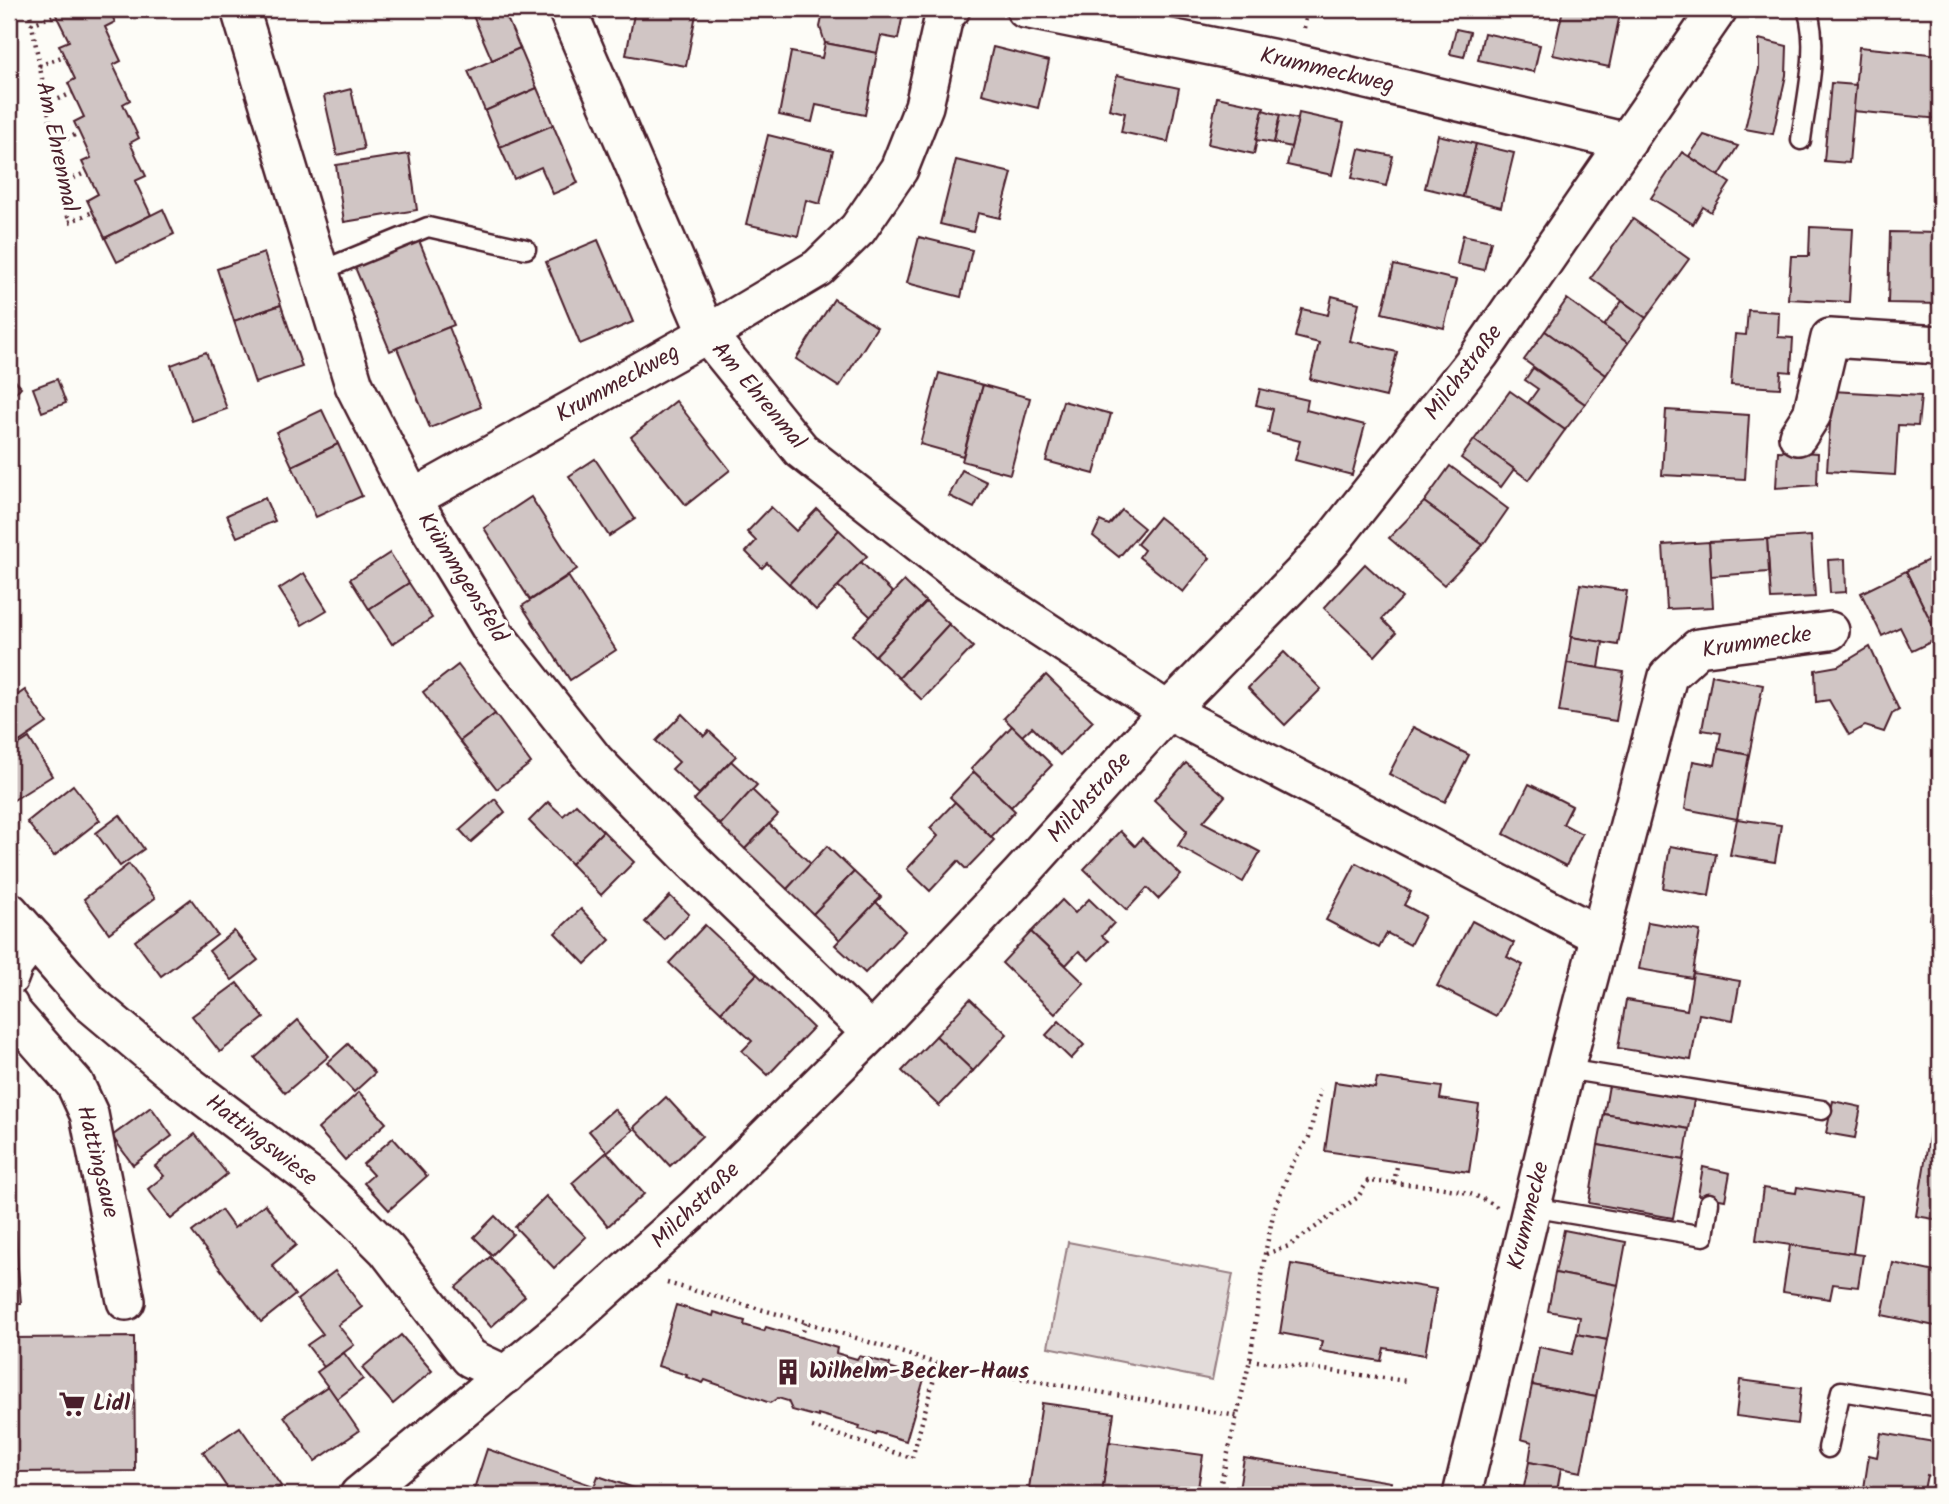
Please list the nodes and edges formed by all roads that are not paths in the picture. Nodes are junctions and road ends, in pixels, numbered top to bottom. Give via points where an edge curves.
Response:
1 (240, 9) edge
2 (567, 9) edge
3 (951, 9) edge
4 (1025, 9) edge
5 (1718, 9) edge
6 (1807, 9) edge
7 (1801, 140) dead end
8 (1627, 142) junction
9 (526, 249) dead end
10 (318, 272) junction
11 (707, 334) junction
12 (1940, 345) edge
13 (1798, 436) dead end
14 (412, 499) junction
15 (1830, 631) dead end
16 (1168, 711) junction
17 (9, 911) edge
18 (1600, 936) junction
19 (34, 939) junction
20 (9, 978) edge
21 (9, 1006) edge
22 (871, 1033) junction
23 (1565, 1069) junction
24 (1822, 1110) dead end
25 (1709, 1203) dead end
26 (1529, 1217) junction
27 (126, 1301) dead end
28 (506, 1375) junction
29 (1940, 1407) edge
30 (1828, 1448) dead end
31 (359, 1495) edge
32 (1462, 1495) edge

1 - 10 street, Krümmgensfeld
2 - 11 street, Am Ehrenmal
3 - 11 street, Krummeckweg via 944,16 924,107 899,169 858,229 818,268
4 - 8 street, Krummeckweg via 1296,63
5 - 8 street, Milchstraße
6 - 7 lane via 1813,43
8 - 16 street, Milchstraße via 1480,354 1335,537
9 - 10 lane via 428,228
10 - 14 street, Krümmgensfeld via 354,385
11 - 14 street, Krummeckweg
11 - 16 street, Am Ehrenmal via 801,450 959,574
12 - 13 street via 1830,338 1812,414
14 - 22 street, Krümmgensfeld via 493,632 595,761
15 - 18 street, Krummecke via 1698,648 1668,676
16 - 18 street
16 - 22 street, Milchstraße
17 - 19 street, Hattingswiese
18 - 23 street, Krummecke
19 - 20 street
19 - 28 street, Hattingswiese via 90,1003 352,1215 387,1250 470,1358
21 - 27 street, Hattingsaue via 75,1084 89,1114
22 - 28 street, Milchstraße via 696,1207
23 - 24 lane
23 - 26 street, Krummecke
25 - 26 lane via 1704,1236
26 - 32 street, Krummecke
28 - 31 street, Milchstraße
29 - 30 lane via 1841,1391

